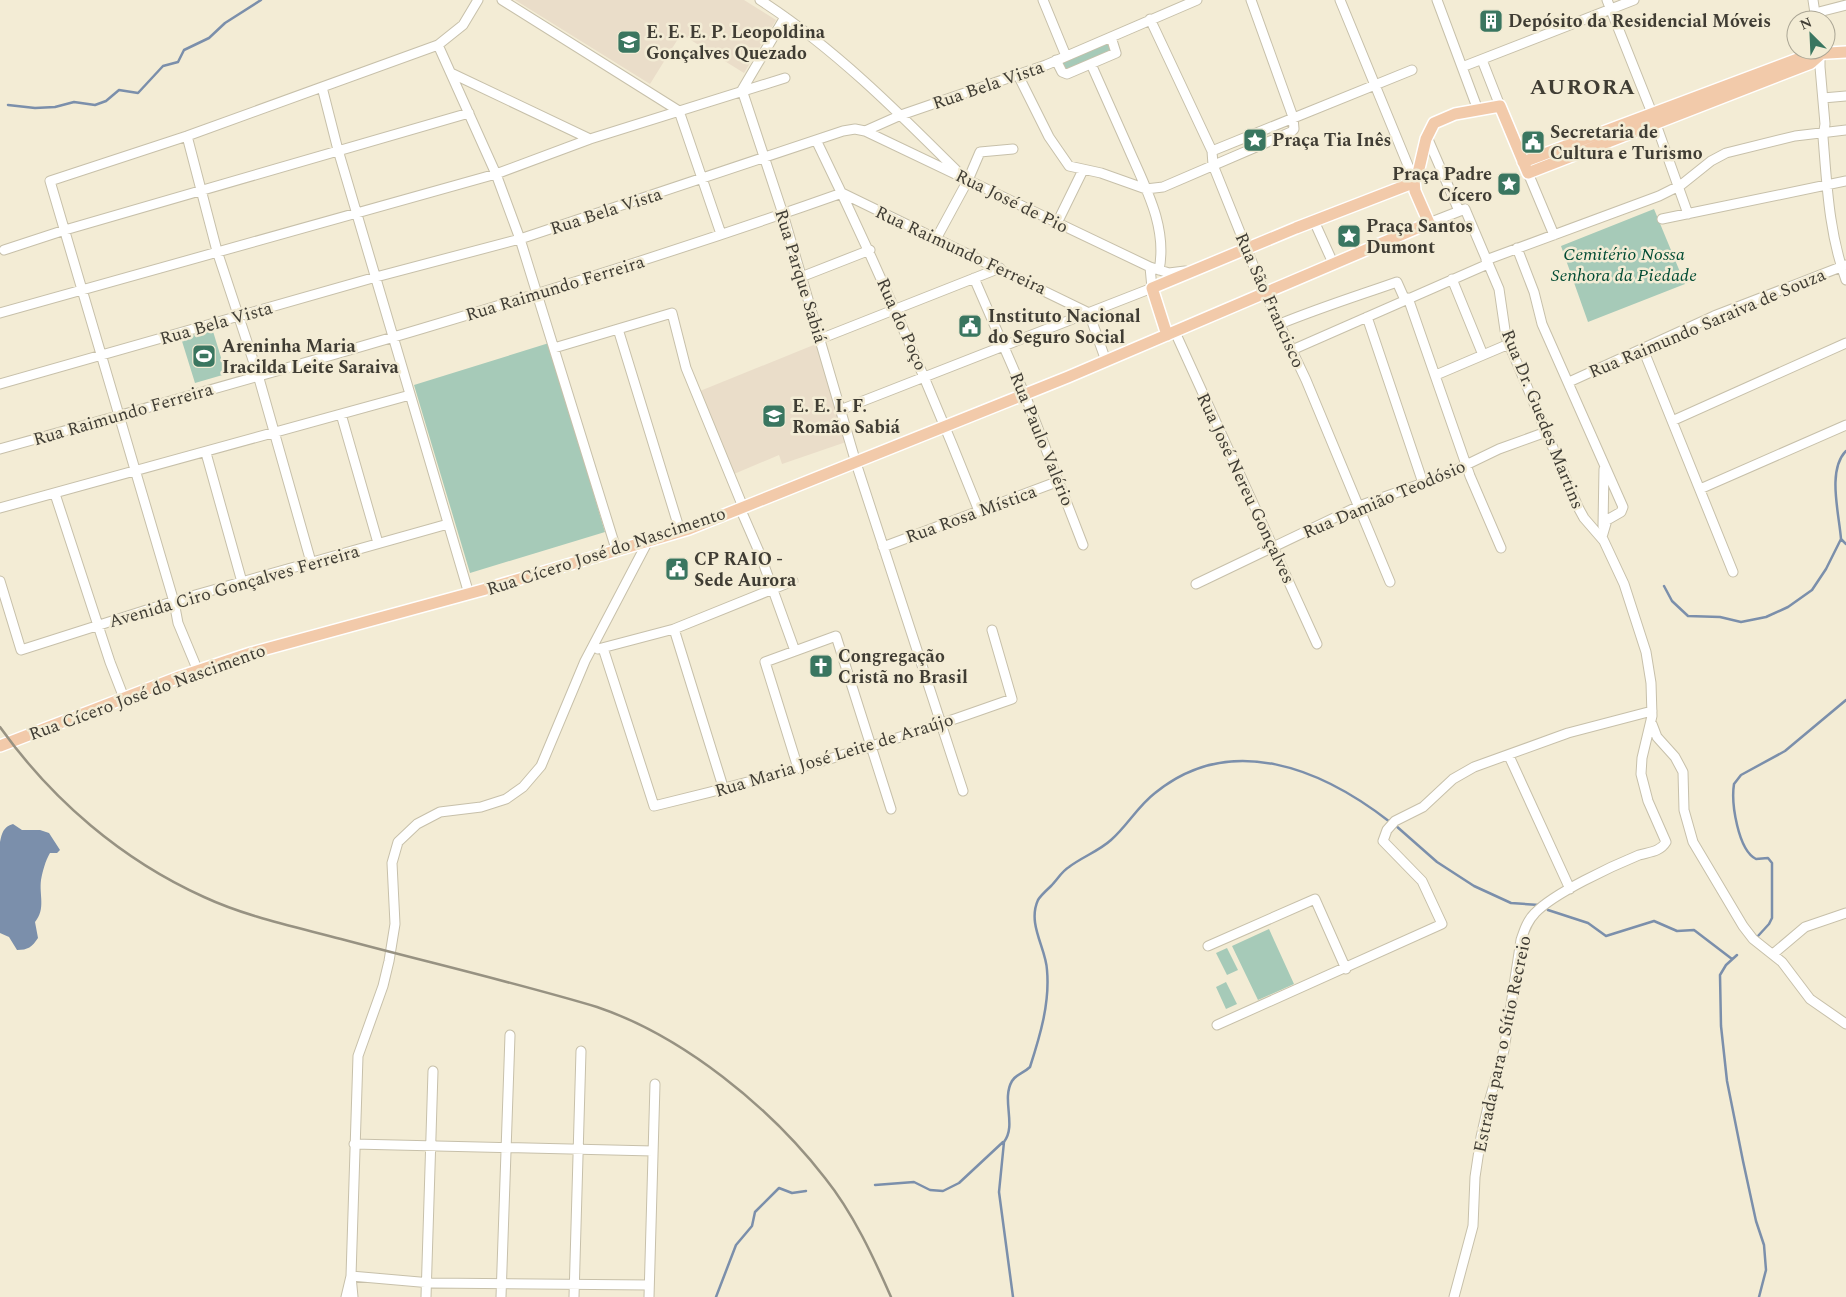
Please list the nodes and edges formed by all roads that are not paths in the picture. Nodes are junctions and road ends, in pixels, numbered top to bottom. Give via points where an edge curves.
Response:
1 (478, 0) edge
2 (502, 0) edge
3 (1044, 0) edge
4 (1197, 0) edge
5 (1251, 0) edge
6 (1340, 0) edge
7 (1437, 0) edge
8 (1607, 0) edge
9 (1634, 0) edge
10 (762, 1) edge
11 (1846, 5) edge
12 (1610, 9) junction
13 (1834, 10) edge
14 (785, 18) junction
15 (1150, 19) junction
16 (1111, 37) junction
17 (438, 45) junction
18 (1066, 56) junction
19 (1056, 60) junction
20 (1482, 60) junction
21 (1795, 60) edge
22 (1821, 60) edge
23 (1091, 64) junction
24 (1462, 67) junction
25 (1412, 70) dead end
26 (450, 73) junction
27 (1018, 75) junction
28 (785, 78) dead end
29 (1376, 85) junction
30 (322, 87) junction
31 (742, 90) junction
32 (1846, 96) edge
33 (1823, 98) junction
34 (1500, 106) junction
35 (1478, 110) junction
36 (679, 111) junction
37 (469, 112) junction
38 (901, 115) junction
39 (1293, 117) junction
40 (1654, 118) junction
41 (1846, 130) edge
42 (865, 131) junction
43 (1823, 132) junction
44 (187, 136) junction
45 (1427, 137) junction
46 (590, 139) junction
47 (817, 142) junction
48 (1013, 149) dead end
49 (338, 150) junction
50 (1212, 151) junction
51 (764, 159) junction
52 (1213, 165) junction
53 (1526, 167) junction
54 (1082, 170) junction
55 (496, 174) junction
56 (966, 178) junction
57 (704, 179) junction
58 (1414, 180) junction
59 (1846, 181) edge
60 (1827, 184) junction
61 (1678, 187) junction
62 (1146, 189) junction
63 (200, 191) junction
64 (842, 193) junction
65 (1462, 210) junction
66 (358, 213) junction
67 (783, 214) junction
68 (1688, 214) junction
69 (1662, 219) dead end
70 (1314, 221) junction
71 (1057, 223) junction
72 (1429, 223) junction
73 (64, 230) junction
74 (722, 234) junction
75 (1554, 235) junction
76 (520, 239) junction
77 (936, 239) junction
78 (1247, 248) junction
79 (1518, 248) junction
80 (4, 250) dead end
81 (870, 250) junction
82 (217, 251) junction
83 (1487, 262) junction
84 (1333, 263) junction
85 (1211, 264) junction
86 (1844, 266) edge
87 (1000, 268) junction
88 (1154, 268) junction
89 (376, 277) junction
90 (801, 277) junction
91 (974, 278) junction
92 (1452, 279) junction
93 (1846, 280) edge
94 (1152, 288) junction
95 (82, 290) junction
96 (1265, 292) junction
97 (537, 294) junction
98 (1407, 299) junction
99 (896, 308) junction
100 (0, 313) edge
101 (1089, 313) junction
102 (238, 317) junction
103 (1367, 317) junction
104 (1280, 324) junction
105 (618, 328) junction
106 (1171, 333) junction
107 (393, 337) junction
108 (820, 339) junction
109 (1846, 343) edge
110 (1509, 344) junction
111 (1004, 345) junction
112 (554, 348) junction
113 (1643, 348) junction
114 (1292, 350) junction
115 (1484, 355) junction
116 (102, 357) junction
117 (1106, 361) junction
118 (258, 375) junction
119 (1436, 375) junction
120 (925, 377) junction
121 (1569, 382) junction
122 (0, 384) edge
123 (1025, 394) junction
124 (410, 395) junction
125 (840, 410) junction
126 (341, 414) junction
127 (119, 415) junction
128 (1672, 421) junction
129 (1846, 425) edge
130 (946, 427) junction
131 (1546, 432) junction
132 (274, 433) junction
133 (0, 449) edge
134 (206, 453) junction
135 (856, 463) junction
136 (1468, 464) junction
137 (1604, 464) junction
138 (136, 472) junction
139 (1059, 481) junction
140 (1423, 483) junction
141 (1700, 490) junction
142 (55, 494) junction
143 (1359, 506) junction
144 (0, 508) edge
145 (742, 508) junction
146 (979, 511) junction
147 (448, 524) junction
148 (680, 531) junction
149 (1602, 536) junction
150 (648, 540) junction
151 (378, 544) junction
152 (1083, 545) dead end
153 (883, 546) junction
154 (1273, 547) junction
155 (1501, 548) dead end
156 (616, 550) junction
157 (311, 562) junction
158 (1734, 572) dead end
159 (0, 581) edge
160 (793, 581) dead end
161 (242, 582) junction
162 (1390, 582) dead end
163 (1196, 584) dead end
164 (773, 590) junction
165 (469, 594) junction
166 (174, 602) junction
167 (98, 626) junction
168 (674, 629) junction
169 (992, 630) dead end
170 (1317, 644) dead end
171 (603, 648) junction
172 (590, 651) junction
173 (795, 651) junction
174 (198, 671) junction
175 (124, 698) junction
176 (1652, 711) junction
177 (1652, 721) junction
178 (942, 724) junction
179 (5, 744) edge
180 (871, 747) junction
181 (1509, 756) junction
182 (798, 768) junction
183 (724, 790) junction
184 (963, 791) dead end
185 (891, 809) dead end
186 (1570, 889) junction
187 (1846, 913) edge
188 (1208, 946) dead end
189 (1773, 954) junction
190 (1346, 969) junction
191 (1846, 1024) edge
192 (1217, 1025) dead end
193 (510, 1035) dead end
194 (581, 1051) dead end
195 (433, 1071) dead end
196 (655, 1084) dead end
197 (354, 1144) junction
198 (431, 1146) junction
199 (506, 1148) junction
200 (578, 1149) junction
201 (653, 1151) junction
202 (351, 1276) junction
203 (426, 1283) junction
204 (502, 1284) junction
205 (574, 1285) junction
206 (649, 1286) junction
207 (346, 1297) edge
208 (353, 1297) edge
209 (426, 1297) edge
210 (501, 1297) edge
211 (574, 1297) edge
212 (648, 1297) edge
213 (1454, 1297) edge

1 - 17 street via 463,25
2 - 36 street
3 - 18 street
4 - 15 street, Rua Bela Vista
5 - 39 street
6 - 29 street
7 - 24 street
8 - 12 street
9 - 12 street
10 - 14 street
11 - 13 street
12 - 20 street
12 - 40 street
14 - 31 street
14 - 38 street
15 - 16 street, Rua Bela Vista
15 - 50 street, Rua São Francisco
16 - 18 street, Rua Bela Vista
16 - 23 street via 1116,53
17 - 26 street
17 - 30 street
18 - 19 street, Rua Bela Vista
19 - 23 street via 1066,74
19 - 27 street, Rua Bela Vista
20 - 24 street
20 - 34 street
21 - 40 main road
22 - 33 street
23 - 62 street, Rua José Nereu Gonçalves
24 - 35 street
25 - 29 street
26 - 37 street
26 - 46 street
27 - 38 street, Rua Bela Vista
27 - 54 street via 1061,157 1069,166
28 - 31 street
29 - 39 street
29 - 58 street
30 - 44 street
30 - 49 street
31 - 36 street
31 - 51 street, Rua Parque Sabiá
32 - 33 street
33 - 43 street
34 - 35 main road
34 - 53 main road
35 - 45 main road via 1439,120
36 - 46 street
36 - 57 street
37 - 49 street
37 - 55 street
38 - 42 street, Rua Bela Vista
38 - 56 street
39 - 50 street
39 - 52 street via 1295,125 1291,132
40 - 53 main road
40 - 61 street
41 - 43 street
42 - 47 street, Rua Bela Vista via 850,129
42 - 56 street, Rua José de Pio
43 - 60 street
43 - 61 street via 1724,154
44 - 63 street
44 - 73 street via 50,181
45 - 58 main road
45 - 65 street, Rua Dr. Guedes Martins
46 - 55 street
47 - 51 street, Rua Bela Vista
47 - 64 street, Rua do Poço
48 - 56 street via 980,152
49 - 63 street
49 - 66 street
50 - 52 street, Rua São Francisco
51 - 57 street, Rua Bela Vista
51 - 67 street, Rua Parque Sabiá
52 - 62 street via 1163,187
52 - 78 street, Rua São Francisco
53 - 75 street
54 - 62 street via 1101,173
54 - 71 street
55 - 66 street
55 - 76 street
56 - 71 street, Rua José de Pio
56 - 77 street
57 - 74 street
57 - 76 street, Rua Bela Vista
58 - 70 main road via 1405,187
58 - 72 main road via 1415,191
59 - 60 street
60 - 68 street
60 - 86 street via 1833,238
61 - 68 street
61 - 75 street
62 - 88 street, Rua José Nereu Gonçalves via 1161,239
63 - 73 street
63 - 82 street
64 - 67 street, Rua Raimundo Ferreira
64 - 77 street, Rua Raimundo Ferreira
64 - 81 street, Rua do Poço
65 - 72 street, Rua Cícero José do Nascimento
65 - 83 street, Rua Dr. Guedes Martins
66 - 82 street
66 - 89 street
67 - 74 street, Rua Raimundo Ferreira
67 - 90 street, Rua Parque Sabiá
68 - 69 street
70 - 78 main road
70 - 84 street
71 - 88 street, Rua José de Pio
72 - 84 main road, Rua Cícero José do Nascimento
73 - 80 street
73 - 95 street
74 - 97 street, Rua Raimundo Ferreira
75 - 79 street
76 - 89 street, Rua Bela Vista
76 - 97 street
77 - 87 street, Rua Raimundo Ferreira
78 - 85 main road
78 - 96 street, Rua São Francisco
79 - 83 street
79 - 121 street via 1542,324
81 - 90 street
81 - 99 street, Rua do Poço
82 - 95 street
82 - 102 street
83 - 92 street
83 - 110 street, Rua Dr. Guedes Martins via 1501,296 1504,330
84 - 96 main road, Rua Cícero José do Nascimento
85 - 88 street via 1176,273
85 - 94 main road
86 - 93 street
86 - 113 street, Rua Raimundo Saraiva de Souza via 1714,316
87 - 91 street
87 - 101 street, Rua Raimundo Ferreira
88 - 94 street, Rua José Nereu Gonçalves
89 - 102 street, Rua Bela Vista
89 - 107 street
90 - 108 street, Rua Parque Sabiá
91 - 99 street
91 - 111 street, Rua Paulo Valério
92 - 98 street
92 - 115 street, Rua Dr. Guedes Martins
94 - 101 street
94 - 106 main road, Rua José Nereu Gonçalves
95 - 100 street
95 - 116 street
96 - 104 street, Rua São Francisco
96 - 106 main road, Rua Cícero José do Nascimento
97 - 107 street, Rua Raimundo Ferreira
97 - 112 street
98 - 103 street
98 - 104 street via 1397,282 1351,300 1333,302
98 - 119 street
99 - 108 street
99 - 120 street, Rua do Poço
101 - 111 street
101 - 117 street
102 - 116 street, Rua Bela Vista
102 - 118 street
103 - 114 street
103 - 140 street
104 - 114 street, Rua São Francisco
105 - 112 street
105 - 145 street via 672,313 686,368
105 - 148 street
106 - 117 main road, Rua Cícero José do Nascimento
106 - 154 street, Rua José Nereu Gonçalves
107 - 118 street, Rua Raimundo Ferreira
107 - 124 street
108 - 125 street, Rua Parque Sabiá
109 - 128 street
110 - 115 street
110 - 131 street, Rua Dr. Guedes Martins
111 - 120 street
111 - 123 street, Rua Paulo Valério
112 - 156 street
113 - 121 street, Rua Raimundo Saraiva de Souza
113 - 128 street
114 - 143 street, Rua São Francisco
115 - 119 street
116 - 122 street, Rua Bela Vista
116 - 127 street
117 - 123 main road, Rua Cícero José do Nascimento
118 - 127 street, Rua Raimundo Ferreira
118 - 132 street
119 - 136 street
120 - 125 street
120 - 130 street, Rua do Poço
121 - 137 street
123 - 130 main road, Rua Cícero José do Nascimento
123 - 139 street, Rua Paulo Valério
124 - 126 street
124 - 147 street
125 - 135 street, Rua Parque Sabiá
126 - 132 street
126 - 151 street
127 - 133 street, Rua Raimundo Ferreira
127 - 138 street
128 - 141 street
129 - 141 street
130 - 135 main road, Rua Cícero José do Nascimento
130 - 146 street, Rua do Poço
131 - 136 street, Rua Damião Teodósio
131 - 149 street, Rua Dr. Guedes Martins via 1580,511
132 - 134 street
132 - 157 street
134 - 138 street
134 - 161 street
135 - 145 main road, Rua Cícero José do Nascimento
135 - 153 street, Rua Parque Sabiá
136 - 140 street, Rua Damião Teodósio
136 - 155 street via 1484,512
137 - 149 street
137 - 149 street via 1623,509 1608,519
138 - 142 street
138 - 166 street
139 - 146 street, Rua Rosa Mística
139 - 152 street, Rua Paulo Valério
140 - 143 street, Rua Damião Teodósio
141 - 158 street
142 - 144 street
142 - 167 street
143 - 154 street, Rua Damião Teodósio
143 - 162 street, Rua São Francisco
145 - 148 main road, Rua Cícero José do Nascimento
145 - 164 street
146 - 153 street, Rua Rosa Mística
147 - 151 street, Avenida Ciro Gonçalves Ferreira
147 - 165 street
148 - 150 main road, Rua Cícero José do Nascimento
149 - 176 street via 1641,632 1650,673
150 - 156 main road, Rua Cícero José do Nascimento
150 - 172 street
151 - 157 street, Avenida Ciro Gonçalves Ferreira
153 - 178 street, Rua Parque Sabiá
154 - 163 street, Rua Damião Teodósio
154 - 170 street, Rua José Nereu Gonçalves
156 - 165 main road, Rua Cícero José do Nascimento
157 - 161 street, Avenida Ciro Gonçalves Ferreira
159 - 167 street, Avenida Ciro Gonçalves Ferreira via 21,650
160 - 164 street
161 - 166 street, Avenida Ciro Gonçalves Ferreira
164 - 168 street
164 - 173 street
165 - 174 main road, Rua Cícero José do Nascimento via 269,648
166 - 167 street, Avenida Ciro Gonçalves Ferreira
166 - 174 street via 178,622
167 - 175 street
168 - 171 street
168 - 183 street
169 - 178 street, Rua Maria José Leite de Araújo via 1012,699
171 - 172 street
171 - 183 street, Rua Maria José Leite de Araújo via 654,806
172 - 197 street via 541,766 523,787 506,799 481,807 440,812 417,824 398,842 392,863 395,904 392,946 383,986 362,1037 358,1056
173 - 180 street via 836,636
173 - 182 street via 765,662
174 - 175 main road, Rua Cícero José do Nascimento
175 - 179 main road, Rua Cícero José do Nascimento
176 - 177 street
176 - 181 street via 1568,733
177 - 186 street, Estrada para o Sítio Recreio via 1641,774 1648,801 1665,841 1660,849 1638,856
177 - 189 street via 1657,737 1675,757 1682,772 1684,810 1699,855 1745,930
178 - 180 street, Rua Maria José Leite de Araújo
178 - 184 street, Rua Parque Sabiá
180 - 182 street, Rua Maria José Leite de Araújo
180 - 185 street
181 - 186 street
181 - 190 street via 1474,766 1423,806 1392,824 1383,841 1422,881 1442,924
182 - 183 street, Rua Maria José Leite de Araújo
186 - 213 street, Estrada para o Sítio Recreio via 1536,912 1521,940 1504,1050 1480,1145 1473,1226
187 - 189 street via 1805,927
188 - 190 street via 1315,899
189 - 191 street via 1807,995
190 - 192 street
193 - 199 street
194 - 200 street
195 - 198 street
196 - 201 street
197 - 198 street
197 - 202 street
198 - 199 street
198 - 203 street
199 - 200 street
199 - 204 street
200 - 201 street
200 - 205 street
201 - 206 street
202 - 203 street
202 - 207 street
202 - 208 street
203 - 204 street
203 - 209 street
204 - 205 street
204 - 210 street
205 - 206 street
205 - 211 street
206 - 212 street

